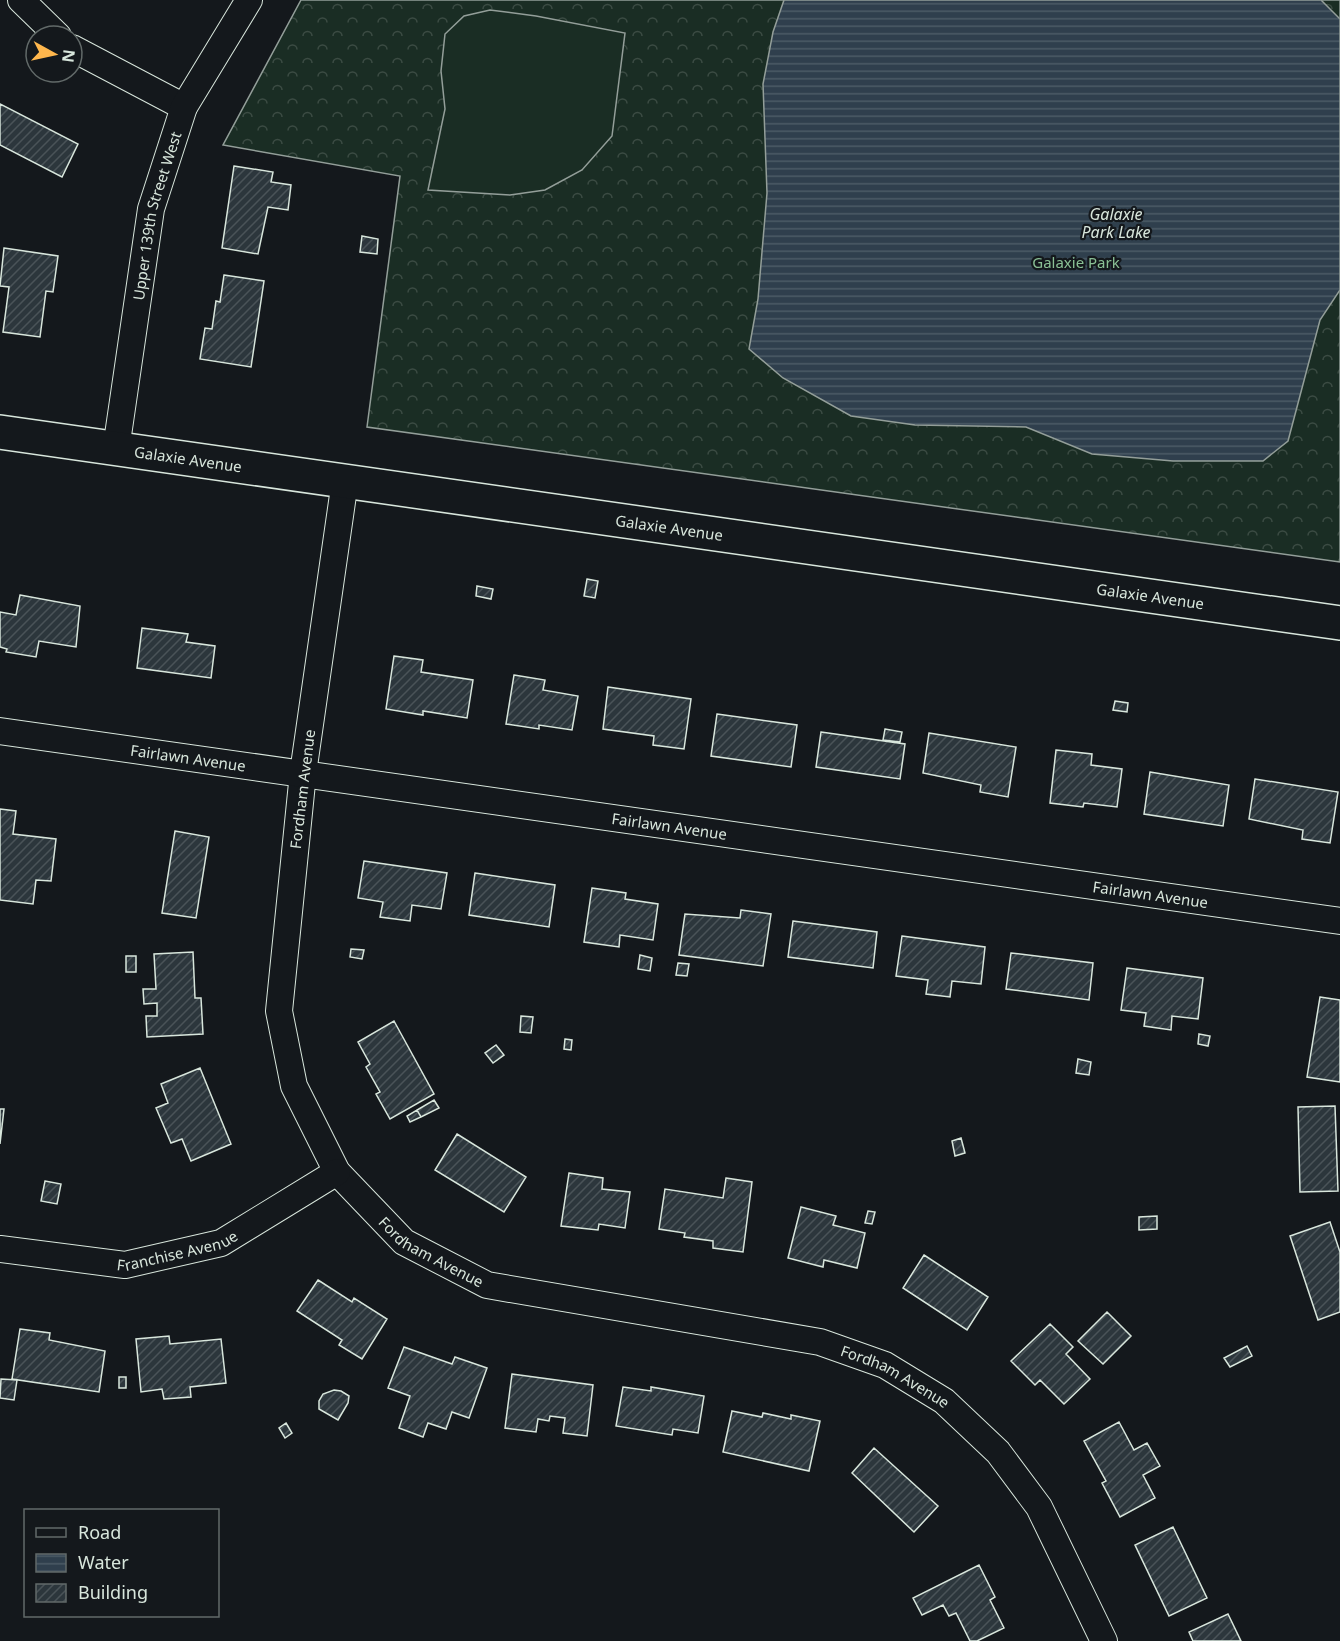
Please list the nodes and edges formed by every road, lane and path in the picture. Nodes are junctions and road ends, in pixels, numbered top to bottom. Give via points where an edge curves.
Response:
1 (21, 0) edge
2 (249, 0) edge
3 (46, 24) edge
4 (84, 54) edge
5 (184, 107) junction
6 (0, 432) edge
7 (116, 449) junction
8 (345, 481) junction
9 (1340, 623) edge
10 (0, 730) edge
11 (303, 773) junction
12 (1340, 921) edge
13 (337, 1172) junction
14 (0, 1248) edge
15 (1104, 1641) edge

1 - 3 street
2 - 5 street, Upper 139th Street West
4 - 5 street
5 - 7 street, Upper 139th Street West via 151,209
6 - 7 street, Galaxie Avenue
7 - 8 street, Galaxie Avenue
8 - 9 street, Galaxie Avenue
8 - 11 street, Fordham Avenue
10 - 11 street, Fairlawn Avenue
11 - 12 street, Fairlawn Avenue
11 - 13 street, Fordham Avenue via 279,1011 294,1086
13 - 14 street, Franchise Avenue via 221,1244 124,1264
13 - 15 street, Fordham Avenue via 404,1242 488,1285 820,1342 885,1365 944,1401 998,1452 1040,1507

